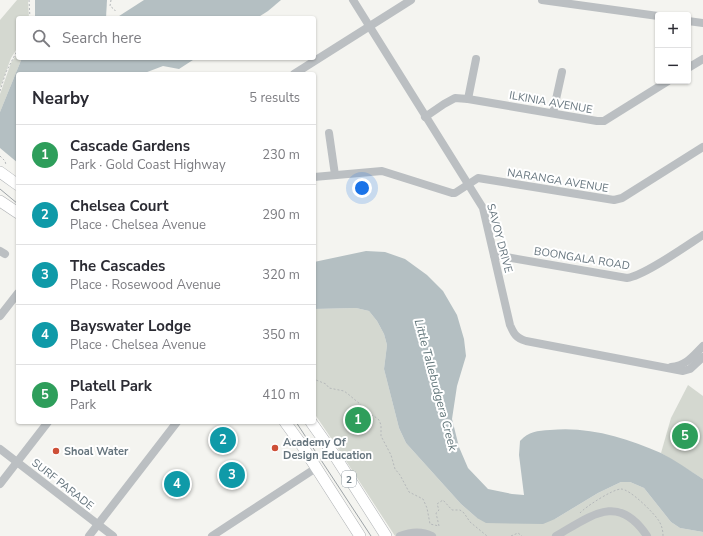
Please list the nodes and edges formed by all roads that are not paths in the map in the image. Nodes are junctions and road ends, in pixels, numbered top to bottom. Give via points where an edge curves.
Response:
1 (353, 0) edge
2 (412, 0) edge
3 (542, 0) edge
4 (655, 16) edge
5 (691, 21) edge
6 (703, 23) edge
7 (369, 27) junction
8 (476, 59) dead end
9 (702, 61) edge
10 (691, 66) edge
11 (297, 72) edge
12 (562, 72) dead end
13 (663, 84) edge
14 (468, 99) junction
15 (553, 113) junction
16 (425, 117) junction
17 (329, 133) dead end
18 (703, 147) edge
19 (4, 170) edge
20 (335, 175) junction
21 (316, 177) edge
22 (16, 183) edge
23 (468, 184) junction
24 (0, 200) edge
25 (16, 212) edge
26 (703, 235) edge
27 (494, 255) junction
28 (16, 296) edge
29 (0, 316) edge
30 (703, 346) edge
31 (703, 357) edge
32 (667, 368) junction
33 (46, 424) edge
34 (175, 424) edge
35 (286, 424) edge
36 (312, 424) edge
37 (0, 449) edge
38 (17, 462) junction
39 (316, 468) junction
40 (0, 484) edge
41 (98, 524) junction
42 (88, 536) edge
43 (113, 536) edge
44 (212, 536) edge
45 (360, 536) edge
46 (386, 536) edge
47 (400, 536) edge
48 (432, 536) edge
49 (556, 536) edge
50 (647, 536) edge

1 - 7 street, SAVOY DRIVE
2 - 7 street
3 - 4 street
5 - 6 street
7 - 11 street
7 - 16 street, SAVOY DRIVE
8 - 14 street
9 - 10 street
12 - 15 street
13 - 15 street, ILKINIA AVENUE via 604,120
14 - 15 street, ILKINIA AVENUE
14 - 16 street, ILKINIA AVENUE via 455,98
16 - 23 street, SAVOY DRIVE
17 - 20 street
18 - 23 street, NARANGA AVENUE via 622,198 614,200 478,178
19 - 22 highway
20 - 21 street, NARANGA AVENUE
20 - 23 street, NARANGA AVENUE via 382,171 452,193
23 - 27 street, SAVOY DRIVE via 483,208
24 - 25 highway
26 - 27 street, BOONGALA ROAD via 634,278
27 - 32 street, SAVOY DRIVE via 510,325 514,335 519,339
28 - 29 street
30 - 32 street, SAVOY DRIVE via 686,364
31 - 32 street, SAVOY DRIVE via 690,369 683,371
33 - 38 street
34 - 41 street
35 - 39 highway, 2
36 - 46 highway, 2
37 - 38 street, SURF PARADE
38 - 40 street
38 - 41 street, SURF PARADE
39 - 44 street
39 - 45 highway, 2
41 - 42 street
41 - 43 street, SURF PARADE
47 - 48 street via 416,533
49 - 50 street via 596,513 607,511 629,517 637,522

